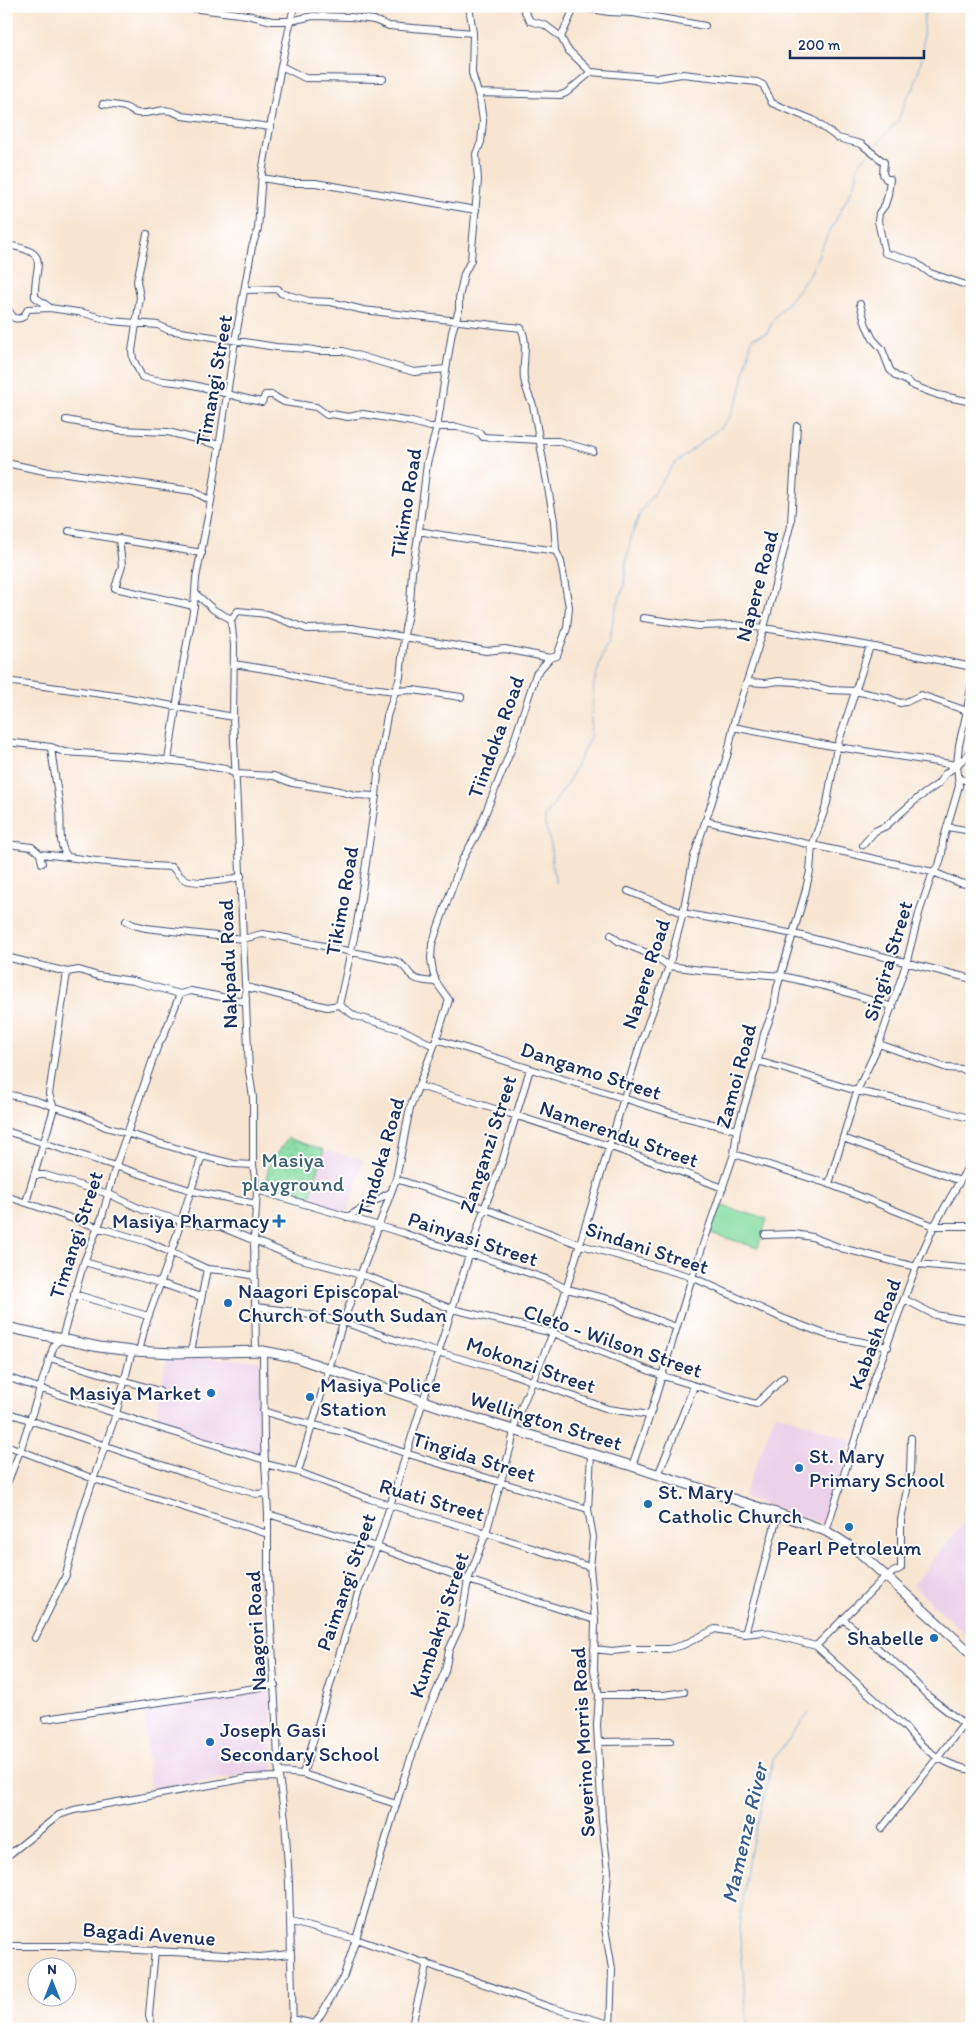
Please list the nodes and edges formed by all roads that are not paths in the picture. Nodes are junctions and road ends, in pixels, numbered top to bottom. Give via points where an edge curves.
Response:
1 (175, 6) edge
2 (294, 6) edge
3 (469, 6) edge
4 (522, 6) edge
5 (290, 21) junction
6 (704, 26) dead end
7 (473, 33) junction
8 (561, 37) junction
9 (281, 66) junction
10 (591, 72) junction
11 (383, 78) dead end
12 (478, 93) junction
13 (103, 104) dead end
14 (270, 126) junction
15 (262, 178) junction
16 (476, 210) junction
17 (147, 234) dead end
18 (6, 245) edge
19 (972, 287) edge
20 (246, 290) junction
21 (860, 304) dead end
22 (6, 307) edge
23 (50, 308) junction
24 (455, 321) junction
25 (137, 322) junction
26 (235, 341) junction
27 (446, 369) junction
28 (228, 394) junction
29 (972, 402) edge
30 (66, 420) dead end
31 (797, 426) dead end
32 (437, 427) junction
33 (539, 440) junction
34 (219, 445) junction
35 (593, 451) dead end
36 (6, 463) edge
37 (211, 501) junction
38 (70, 531) dead end
39 (420, 531) junction
40 (119, 538) junction
41 (556, 551) junction
42 (202, 553) junction
43 (196, 594) junction
44 (194, 606) junction
45 (643, 618) dead end
46 (231, 619) junction
47 (764, 628) junction
48 (404, 637) junction
49 (870, 646) junction
50 (550, 658) junction
51 (234, 664) junction
52 (972, 668) edge
53 (6, 681) edge
54 (972, 681) edge
55 (747, 682) junction
56 (396, 691) junction
57 (855, 691) junction
58 (462, 697) dead end
59 (176, 707) junction
60 (967, 711) junction
61 (233, 717) junction
62 (733, 727) junction
63 (6, 742) edge
64 (50, 747) junction
65 (837, 747) junction
66 (972, 751) edge
67 (168, 760) junction
68 (957, 765) junction
69 (236, 774) junction
70 (959, 779) junction
71 (972, 781) edge
72 (376, 796) junction
73 (705, 821) junction
74 (947, 827) junction
75 (972, 831) edge
76 (6, 844) edge
77 (863, 845) dead end
78 (812, 846) junction
79 (40, 854) junction
80 (48, 856) junction
81 (68, 857) junction
82 (933, 872) junction
83 (241, 876) junction
84 (228, 882) junction
85 (972, 885) edge
86 (241, 888) junction
87 (628, 892) dead end
88 (683, 913) junction
89 (126, 920) dead end
90 (794, 934) junction
91 (611, 935) dead end
92 (243, 938) junction
93 (352, 953) junction
94 (6, 957) edge
95 (906, 964) junction
96 (669, 966) junction
97 (67, 972) junction
98 (782, 976) junction
99 (972, 979) edge
100 (436, 982) junction
101 (246, 987) junction
102 (180, 994) junction
103 (246, 999) junction
104 (339, 1005) junction
105 (892, 1007) junction
106 (435, 1042) junction
107 (879, 1044) junction
108 (758, 1061) junction
109 (530, 1069) junction
110 (972, 1073) edge
111 (419, 1086) junction
112 (857, 1091) junction
113 (6, 1094) edge
114 (624, 1098) junction
115 (54, 1108) junction
116 (516, 1114) junction
117 (972, 1119) edge
118 (736, 1130) junction
119 (6, 1132) edge
120 (127, 1134) junction
121 (842, 1138) junction
122 (44, 1143) junction
123 (608, 1146) junction
124 (734, 1154) junction
125 (202, 1156) junction
126 (972, 1156) edge
127 (116, 1165) junction
128 (253, 1165) junction
129 (35, 1175) junction
130 (396, 1179) junction
131 (960, 1181) junction
132 (829, 1184) junction
133 (723, 1188) junction
134 (191, 1189) junction
135 (256, 1190) junction
136 (391, 1192) junction
137 (109, 1194) junction
138 (6, 1196) edge
139 (26, 1202) junction
140 (256, 1204) junction
141 (484, 1209) junction
142 (347, 1216) junction
143 (182, 1221) junction
144 (934, 1226) junction
145 (972, 1226) edge
146 (97, 1227) junction
147 (378, 1227) junction
148 (765, 1235) dead end
149 (254, 1240) junction
150 (578, 1244) junction
151 (171, 1252) junction
152 (470, 1256) junction
153 (84, 1262) junction
154 (917, 1265) junction
155 (207, 1269) junction
156 (972, 1269) edge
157 (255, 1276) junction
158 (361, 1276) junction
159 (692, 1277) junction
160 (160, 1283) junction
161 (567, 1289) junction
162 (74, 1294) junction
163 (201, 1297) junction
164 (904, 1299) junction
165 (256, 1307) junction
166 (452, 1309) junction
167 (148, 1316) junction
168 (972, 1321) edge
169 (343, 1322) junction
170 (6, 1327) edge
171 (676, 1327) junction
172 (553, 1333) junction
173 (62, 1338) junction
174 (888, 1346) junction
175 (260, 1351) junction
176 (135, 1352) junction
177 (191, 1352) junction
178 (439, 1352) junction
179 (50, 1358) junction
180 (330, 1370) junction
181 (663, 1376) junction
182 (6, 1377) edge
183 (783, 1378) dead end
184 (125, 1381) junction
185 (531, 1382) junction
186 (694, 1386) junction
187 (41, 1388) junction
188 (159, 1392) dead end
189 (422, 1401) junction
190 (263, 1411) junction
191 (6, 1412) edge
192 (116, 1414) junction
193 (650, 1415) junction
194 (29, 1420) junction
195 (313, 1425) junction
196 (513, 1429) junction
197 (911, 1438) dead end
198 (6, 1445) edge
199 (106, 1446) junction
200 (20, 1451) junction
201 (406, 1453) junction
202 (591, 1454) junction
203 (265, 1462) junction
204 (632, 1466) junction
205 (298, 1472) junction
206 (658, 1475) junction
207 (94, 1479) junction
208 (499, 1483) junction
209 (6, 1486) edge
210 (266, 1493) junction
211 (389, 1505) junction
212 (588, 1509) junction
213 (268, 1514) junction
214 (778, 1514) junction
215 (826, 1531) junction
216 (486, 1533) junction
217 (268, 1534) junction
218 (377, 1547) junction
219 (590, 1567) junction
220 (886, 1576) junction
221 (468, 1580) junction
222 (843, 1619) junction
223 (595, 1620) junction
224 (745, 1634) junction
225 (35, 1638) dead end
226 (816, 1646) junction
227 (594, 1649) junction
228 (972, 1654) edge
229 (275, 1685) junction
230 (684, 1692) dead end
231 (599, 1695) junction
232 (972, 1717) edge
233 (45, 1719) dead end
234 (964, 1724) junction
235 (670, 1741) dead end
236 (598, 1742) junction
237 (937, 1757) junction
238 (972, 1770) edge
239 (279, 1774) junction
240 (303, 1774) junction
241 (396, 1804) junction
242 (882, 1828) dead end
243 (6, 1857) edge
244 (291, 1922) junction
245 (356, 1939) junction
246 (6, 1946) edge
247 (156, 1950) junction
248 (290, 1954) junction
249 (427, 1963) junction
250 (292, 2019) junction
251 (610, 2026) edge
252 (153, 2029) edge
253 (293, 2029) edge
254 (411, 2029) edge

1 - 5 street
2 - 5 street, Timangi Street
3 - 7 street, Tikimo Road
4 - 8 street via 530,21 545,25
5 - 7 street via 312,16 350,17 389,26
5 - 9 street, Timangi Street
6 - 8 street via 575,6
7 - 12 street, Tikimo Road via 472,73
8 - 10 street via 567,49
9 - 11 street via 305,78
9 - 14 street, Timangi Street
10 - 12 street via 561,95
10 - 19 street via 658,78 682,74 764,85 772,103 813,120 838,138 861,144 884,162 883,174 890,179 878,221 885,253 913,261 930,273
12 - 16 street, Tikimo Road via 483,120 476,154
13 - 14 street via 126,107 134,113 148,114 163,109 182,116
14 - 15 street, Timangi Street
15 - 16 street
15 - 20 street, Timangi Street via 258,229
16 - 24 street, Tikimo Road via 471,260 464,274 460,310
17 - 25 street via 137,281 140,297
18 - 23 street via 35,254 39,260 36,297
20 - 24 street via 278,289 281,293 308,301
20 - 26 street, Timangi Street
21 - 29 street via 866,325 896,376 938,395
22 - 23 street via 14,318 20,320 28,309
23 - 25 street via 93,314 112,321
24 - 27 street, Tikimo Road
24 - 33 street, Tiindoka Road via 521,328 525,336 524,378
25 - 26 street
25 - 28 street via 132,351 142,377
26 - 27 street via 343,351 414,372
26 - 28 street, Timangi Street
27 - 32 street, Tikimo Road
28 - 32 street via 262,402 265,395 272,394 284,402 316,407 327,415 364,414
28 - 34 street, Timangi Street
30 - 34 street via 119,430 168,432
31 - 47 street, Napere Road via 791,522
32 - 33 street via 456,427 483,436
32 - 39 street, Tikimo Road via 427,463
33 - 35 street via 558,441
33 - 41 street, Tiindoka Road via 554,521
34 - 37 street, Timangi Street
36 - 37 street via 48,472 193,491
37 - 42 street, Timangi Street
38 - 40 street via 114,540
39 - 41 street
39 - 48 street, Tikimo Road
40 - 42 street
40 - 44 street via 122,566 115,588
41 - 50 street, Tiindoka Road via 569,607 567,628 557,656
42 - 43 street, Timangi Street
43 - 44 street, Timangi Street
43 - 46 street via 214,610
44 - 59 street, Timangi Street
45 - 47 street via 699,626
46 - 48 street via 238,611 267,614 307,629 351,628
46 - 51 street, Nakpadu Road
47 - 49 street
47 - 55 street, Napere Road
48 - 50 street via 486,651 505,649
48 - 56 street, Tikimo Road
49 - 52 street
49 - 57 street, Zamoi Road
50 - 100 street, Tiindoka Road via 536,674 510,750 477,834 462,860 432,944 432,972
51 - 56 street via 344,685
51 - 61 street, Nakpadu Road
53 - 59 street
54 - 60 street, Singira Street
55 - 57 street via 796,682 829,690
55 - 62 street, Napere Road
56 - 58 street via 413,690
56 - 72 street, Tikimo Road via 387,716
57 - 60 street via 900,703 921,695
57 - 65 street, Zamoi Road
59 - 61 street
59 - 67 street, Timangi Street
60 - 68 street, Singira Street
61 - 69 street, Nakpadu Road
62 - 65 street
62 - 73 street, Napere Road via 728,753
63 - 64 street
64 - 67 street via 64,752
64 - 81 street via 60,811 61,842
65 - 68 street
65 - 78 street, Zamoi Road via 827,803
66 - 68 street
67 - 69 street via 225,769
68 - 70 street, Singira Street
68 - 77 street via 886,826 875,831
69 - 72 street via 274,776 292,783
69 - 83 street, Nakpadu Road
70 - 71 street
70 - 74 street, Singira Street
72 - 93 street, Tikimo Road
73 - 78 street
73 - 88 street, Napere Road via 694,856
74 - 75 street
74 - 82 street, Singira Street via 939,865
76 - 79 street via 32,847
78 - 82 street
78 - 90 street, Zamoi Road via 810,871
79 - 80 street
79 - 80 street via 42,862
80 - 81 street
81 - 84 street via 135,866 172,867 186,880
82 - 85 street
82 - 95 street, Singira Street
83 - 84 street
83 - 86 street, Nakpadu Road
84 - 86 street
86 - 92 street, Nakpadu Road
87 - 88 street
88 - 90 street
88 - 96 street, Napere Road
89 - 92 street via 146,928
90 - 95 street
90 - 98 street, Zamoi Road
91 - 96 street
92 - 93 street via 262,934
92 - 101 street, Nakpadu Road
93 - 100 street via 404,964 414,978
93 - 104 street, Tikimo Road
94 - 97 street
95 - 99 street
95 - 105 street, Singira Street
96 - 98 street
96 - 114 street, Napere Road via 658,990
97 - 102 street via 79,970
97 - 115 street via 49,1094
98 - 105 street
98 - 108 street, Zamoi Road
100 - 106 street, Tiindoka Road via 449,1000
101 - 103 street, Nakpadu Road
101 - 104 street via 327,1007
102 - 103 street via 192,991 242,1001
102 - 120 street, Timangi Street via 158,1045
103 - 128 street, Nakpadu Road via 253,1097
104 - 106 street, Dangamo Street via 355,1016
105 - 107 street, Singira Street
106 - 109 street, Dangamo Street
106 - 111 street, Tindoka Road
107 - 110 street via 947,1068
107 - 112 street, Singira Street
108 - 112 street
108 - 118 street, Zamoi Road
109 - 114 street, Dangamo Street
109 - 116 street, Zanganzi Street
111 - 116 street, Namerendu Street
111 - 130 street, Tindoka Road via 410,1108
112 - 117 street
112 - 121 street, Singira Street
113 - 115 street
114 - 118 street, Dangamo Street
114 - 123 street, Napere Road
115 - 120 street
115 - 122 street
116 - 123 street, Namerendu Street
116 - 141 street, Zanganzi Street
118 - 124 street, Zamoi Road
119 - 122 street
120 - 125 street
120 - 127 street, Timangi Street
121 - 131 street
121 - 132 street, Singira Street
122 - 127 street
122 - 129 street
123 - 133 street, Namerendu Street
123 - 150 street, Napere Road
124 - 132 street
124 - 133 street, Zamoi Road
125 - 128 street
125 - 134 street
126 - 131 street, Kabash Road
127 - 134 street
127 - 137 street, Timangi Street
128 - 135 street, Nakpadu Road
129 - 137 street, Cleto - Wilson Street via 46,1175
129 - 139 street
130 - 136 street, Tindoka Road
130 - 141 street, Sindani Street
131 - 144 street, Kabash Road
132 - 144 street
133 - 159 street, Zamoi Road
134 - 140 street
134 - 143 street
135 - 140 street, Nakpadu Road
135 - 142 street, Painyasi Street
136 - 142 street
136 - 147 street, Tindoka Road
137 - 143 street, Cleto - Wilson Street via 143,1210
137 - 146 street, Timangi Street
138 - 139 street
139 - 146 street
140 - 149 street, Nakpadu Road
141 - 150 street, Sindani Street
141 - 152 street, Zanganzi Street
142 - 147 street, Painyasi Street
143 - 149 street, Cleto - Wilson Street via 220,1227
143 - 151 street
144 - 145 street
144 - 154 street, Kabash Road
146 - 151 street
146 - 153 street, Timangi Street
147 - 152 street, Painyasi Street
147 - 158 street, Tindoka Road
148 - 154 street via 812,1237 841,1248
149 - 157 street, Nakpadu Road
149 - 158 street, Cleto - Wilson Street via 297,1258
150 - 159 street, Sindani Street
150 - 161 street, Napere Road
151 - 155 street
151 - 160 street
152 - 161 street, Painyasi Street via 511,1267
152 - 166 street, Zanganzi Street
153 - 160 street
153 - 162 street, Timangi Street
154 - 156 street
154 - 164 street, Kabash Road
155 - 157 street
155 - 163 street
157 - 165 street, Nakpadu Road
158 - 166 street, Cleto - Wilson Street
158 - 169 street, Tindoka Road
159 - 171 street, Zamoi Road
159 - 174 street, Sindani Street via 827,1335
160 - 163 street
160 - 167 street
161 - 171 street, Painyasi Street via 616,1301
161 - 172 street, Napere Road
162 - 167 street
162 - 173 street, Timangi Street
163 - 177 street
164 - 168 street via 935,1315
164 - 174 street, Kabash Road
165 - 169 street, Mokonzi Street
165 - 175 street, Nakpadu Road
166 - 172 street, Cleto - Wilson Street
166 - 178 street, Zanganzi Street
167 - 176 street
169 - 178 street, Mokonzi Street
169 - 180 street, Tindoka Road
170 - 173 main road, Wellington Street
171 - 181 street, Zamoi Road
172 - 181 street, Cleto - Wilson Street
172 - 185 street, Napere Road
173 - 176 main road, Wellington Street
173 - 179 street, Timangi Street via 54,1345
174 - 215 street, Kabash Road
175 - 177 main road, Wellington Street
175 - 180 main road, Wellington Street via 294,1357
175 - 190 street, Naagori Road
176 - 177 main road, Wellington Street
176 - 184 street
178 - 185 street, Mokonzi Street
178 - 189 street, Zanganzi Street
179 - 184 street
179 - 187 street, Timangi Street
180 - 189 main road, Wellington Street
180 - 195 street, Tindoka Road
181 - 186 street, Cleto - Wilson Street
181 - 193 street, Zamoi Road
182 - 187 street, Ruati Street
183 - 186 street, Cleto - Wilson Street via 756,1404
184 - 188 street
184 - 192 street
185 - 193 street, Mokonzi Street via 608,1409
185 - 196 street, Napere Road
186 - 206 street
187 - 192 street, Ruati Street
187 - 194 street, Timangi Street
189 - 196 main road, Wellington Street
189 - 201 street, Paimangi Street
190 - 195 street, Tingida Street
190 - 203 street, Naagori Road
191 - 194 street
192 - 199 street
192 - 203 street, Ruati Street
193 - 204 street, Zamoi Road
194 - 199 street
194 - 200 street, Timangi Street
195 - 201 street, Tingida Street
195 - 205 street, Tindoka Road
196 - 202 main road, Wellington Street
196 - 208 street, Kumbakpi Street
197 - 220 street via 910,1474 901,1520 901,1568
198 - 200 street
199 - 207 street
199 - 210 street via 188,1474 257,1494
200 - 207 street
200 - 209 street, Timangi Street
201 - 208 street, Tingida Street
201 - 211 street, Paimangi Street
202 - 204 main road, Wellington Street
202 - 212 street, Severino Morris Road
203 - 205 street, Ruati Street
203 - 210 street, Naagori Road
204 - 206 main road, Wellington Street
205 - 211 street, Ruati Street
206 - 214 main road, Wellington Street
207 - 217 street
207 - 225 street via 66,1574
208 - 212 street, Tingida Street
208 - 216 street, Kumbakpi Street
210 - 213 street, Naagori Road
211 - 216 street, Ruati Street
211 - 218 street, Paimangi Street
212 - 219 street, Severino Morris Road via 593,1537
213 - 217 street, Naagori Road
213 - 218 street
214 - 215 main road, Wellington Street
214 - 224 street
215 - 220 main road, Wellington Street via 859,1552
216 - 219 street, Ruati Street
216 - 221 street, Kumbakpi Street
217 - 229 street, Naagori Road
218 - 221 street
218 - 240 street, Paimangi Street via 358,1593
219 - 223 street, Severino Morris Road
220 - 222 street
220 - 228 main road, Wellington Street
221 - 223 street
221 - 241 street, Kumbakpi Street via 460,1626
222 - 226 street
222 - 234 street
223 - 227 street, Severino Morris Road
224 - 226 street via 763,1632
224 - 227 street via 715,1629 669,1649
226 - 237 street
227 - 231 street, Severino Morris Road
229 - 233 street
229 - 239 street, Naagori Road
230 - 231 street
231 - 236 street, Severino Morris Road
232 - 234 street
234 - 237 street
235 - 236 street
236 - 251 street, Severino Morris Road via 608,1871 604,1922 612,1968
237 - 238 street
237 - 242 street
239 - 240 street
239 - 243 street via 74,1810 59,1815
239 - 244 street, Naagori Road
240 - 241 street
241 - 245 street, Kumbakpi Street
244 - 245 street
244 - 248 street, Naagori Road
245 - 249 street
245 - 250 street, Kumbakpi Street via 343,1978 315,2024
246 - 247 street, Bagadi Avenue
247 - 248 street, Bagadi Avenue via 260,1957
247 - 252 street via 149,2015
248 - 250 street, Naagori Road
249 - 251 street
249 - 254 street
250 - 253 street, Naagori Road

